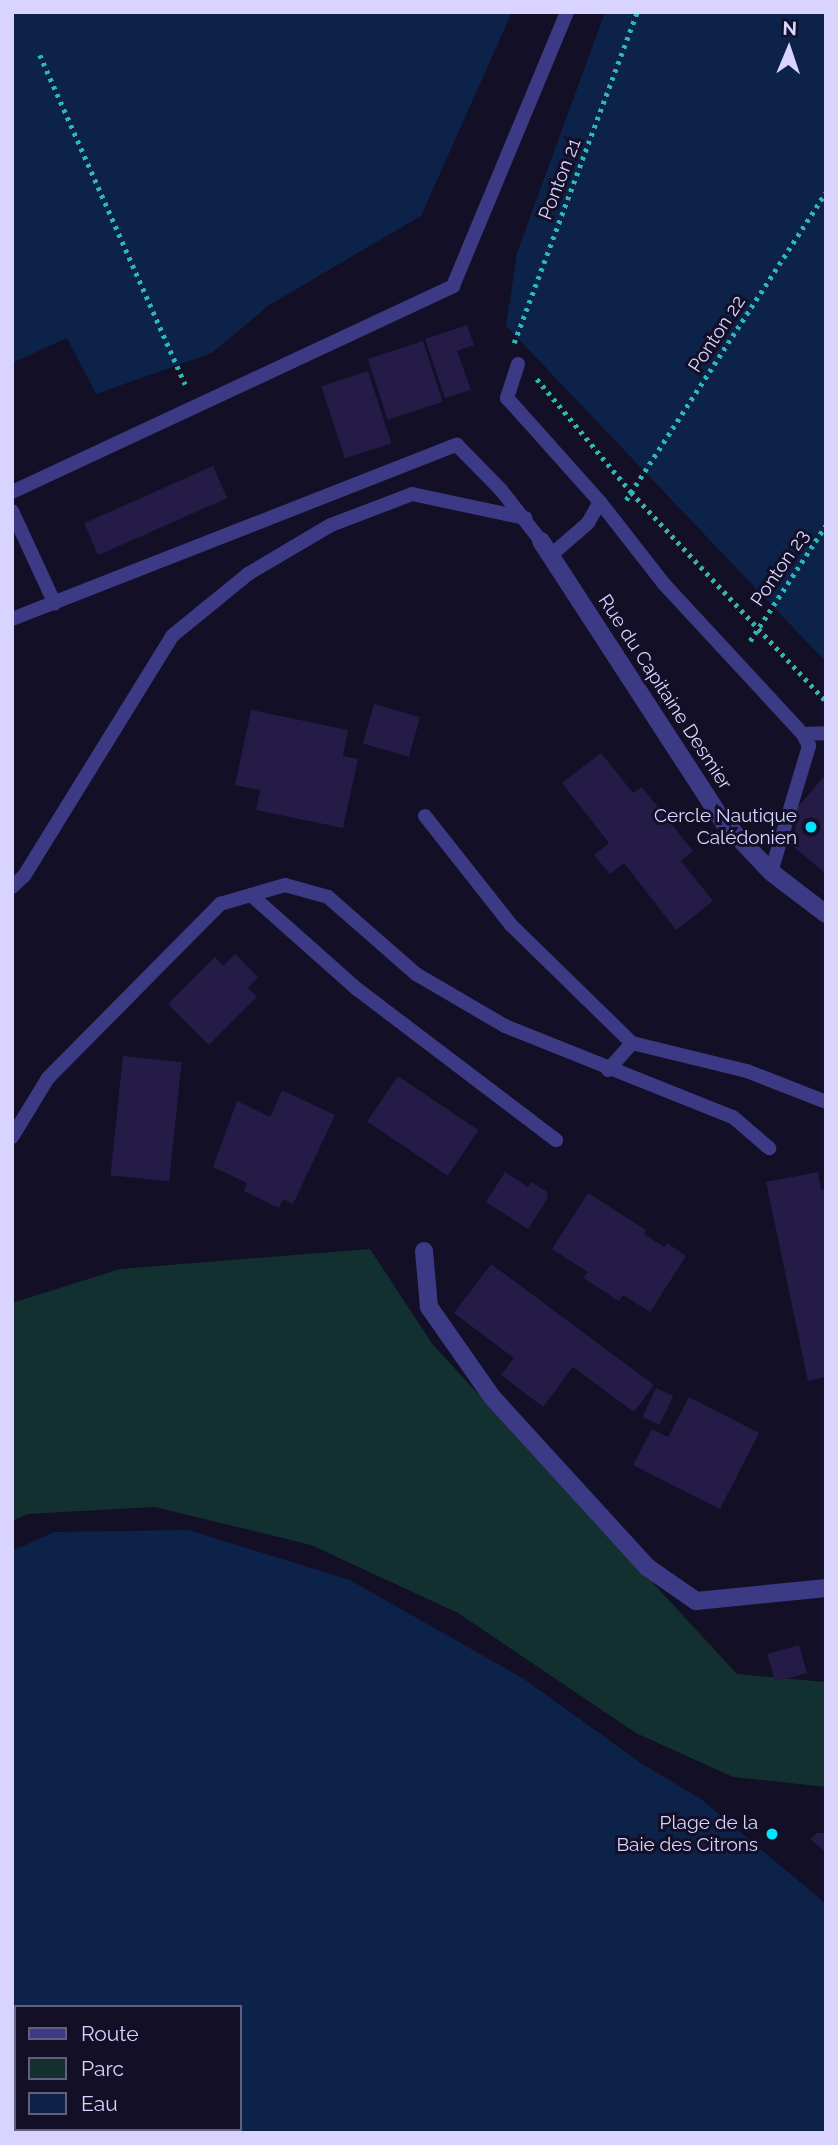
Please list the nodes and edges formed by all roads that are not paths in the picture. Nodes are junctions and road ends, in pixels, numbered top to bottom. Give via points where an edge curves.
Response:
1 (567, 12) edge
2 (514, 360) road end
3 (12, 492) edge
4 (600, 502) junction
5 (12, 511) edge
6 (526, 518) junction
7 (545, 548) junction
8 (55, 604) junction
9 (12, 619) edge
10 (826, 733) edge
11 (803, 734) junction
12 (425, 816) dead end
13 (771, 872) junction
14 (12, 887) edge
15 (251, 895) junction
16 (826, 914) edge
17 (632, 1042) junction
18 (608, 1070) junction
19 (826, 1102) edge
20 (12, 1137) edge
21 (556, 1140) dead end
22 (769, 1147) dead end
23 (424, 1251) dead end
24 (826, 1588) edge

1 - 3 lane via 453,286
2 - 4 lane via 507,398
4 - 7 lane via 588,523
4 - 11 lane via 664,584
5 - 8 lane
6 - 7 lane
6 - 8 lane via 457,444
6 - 14 lane via 412,494 331,525 248,574 172,636 24,876
7 - 13 street, Rue du Capitaine Desmier via 631,673 723,821
8 - 9 lane
10 - 11 lane
11 - 13 lane via 809,746
12 - 17 lane via 511,925
13 - 16 street, Rue du Capitaine Desmier
15 - 18 lane via 285,885 328,897 416,974 505,1026
15 - 20 lane via 220,904 119,1002 48,1078
15 - 21 lane via 357,989
17 - 18 lane
17 - 19 lane via 747,1071
18 - 22 lane via 733,1117
23 - 24 street via 429,1307 492,1397 647,1567 696,1601

